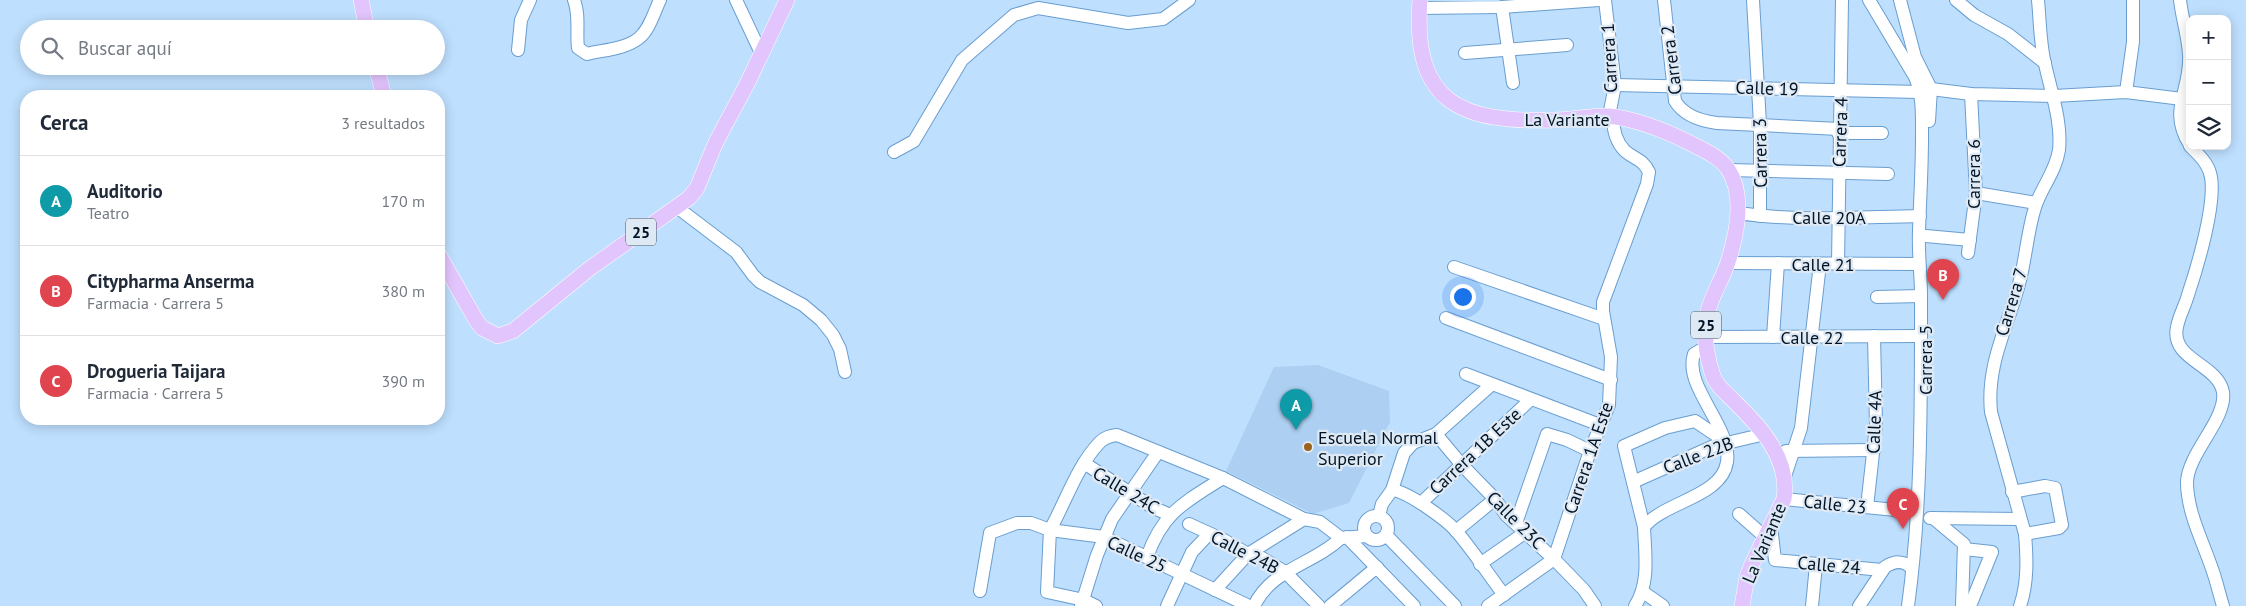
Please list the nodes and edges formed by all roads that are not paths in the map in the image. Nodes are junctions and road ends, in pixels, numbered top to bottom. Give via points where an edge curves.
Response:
1 (361, 0) edge
2 (530, 0) edge
3 (574, 0) edge
4 (660, 0) edge
5 (736, 0) edge
6 (787, 0) edge
7 (1189, 0) edge
8 (1599, 0) edge
9 (1605, 0) edge
10 (1664, 0) edge
11 (1753, 0) edge
12 (1842, 0) edge
13 (1869, 0) edge
14 (1900, 0) edge
15 (1956, 0) edge
16 (2038, 0) edge
17 (2132, 0) edge
18 (2180, 0) edge
19 (1419, 4) edge
20 (1502, 7) junction
21 (365, 20) edge
22 (1567, 46) dead end
23 (518, 50) dead end
24 (1508, 50) junction
25 (761, 53) junction
26 (1465, 53) dead end
27 (2045, 63) junction
28 (378, 75) edge
29 (1513, 83) dead end
30 (1615, 85) junction
31 (1673, 86) junction
32 (1758, 87) junction
33 (382, 90) edge
34 (1842, 91) junction
35 (1926, 91) junction
36 (2126, 92) junction
37 (1971, 94) junction
38 (2054, 96) junction
39 (2182, 99) junction
40 (1611, 117) junction
41 (1760, 124) junction
42 (1839, 131) junction
43 (1882, 133) dead end
44 (2186, 138) edge
45 (2194, 150) edge
46 (894, 152) dead end
47 (1729, 170) junction
48 (1761, 172) junction
49 (1839, 174) junction
50 (1888, 174) dead end
51 (1976, 193) junction
52 (2036, 203) junction
53 (678, 208) junction
54 (1738, 213) junction
55 (1760, 216) junction
56 (1920, 216) junction
57 (1838, 219) junction
58 (1926, 236) junction
59 (1728, 263) junction
60 (1778, 263) junction
61 (1820, 264) junction
62 (1838, 264) junction
63 (1919, 264) junction
64 (445, 266) edge
65 (1454, 267) dead end
66 (1921, 296) junction
67 (1877, 298) dead end
68 (1446, 318) dead end
69 (1604, 319) junction
70 (1874, 336) junction
71 (1920, 336) junction
72 (1773, 337) junction
73 (1811, 337) junction
74 (1705, 342) junction
75 (845, 372) dead end
76 (1466, 374) dead end
77 (1611, 380) junction
78 (1491, 385) junction
79 (1530, 400) junction
80 (1600, 425) junction
81 (1436, 434) junction
82 (1765, 434) junction
83 (1726, 442) junction
84 (1874, 450) junction
85 (1590, 451) junction
86 (1776, 451) junction
87 (1792, 451) junction
88 (1158, 452) junction
89 (1084, 463) junction
90 (1461, 464) junction
91 (1223, 478) junction
92 (1784, 479) junction
93 (1633, 482) junction
94 (1392, 490) junction
95 (2012, 492) junction
96 (1129, 493) junction
97 (1495, 499) junction
98 (1784, 499) junction
99 (1420, 503) junction
100 (1867, 507) junction
101 (1739, 514) dead end
102 (1170, 515) junction
103 (1379, 516) junction
104 (1923, 516) junction
105 (1304, 519) junction
106 (2020, 519) junction
107 (1516, 523) junction
108 (1189, 524) dead end
109 (1644, 527) junction
110 (1050, 530) junction
111 (1456, 531) junction
112 (1768, 531) junction
113 (1526, 532) junction
114 (1209, 534) junction
115 (2025, 534) junction
116 (1386, 535) junction
117 (1367, 536) junction
118 (1104, 537) junction
119 (1344, 537) junction
120 (1964, 549) junction
121 (1248, 554) junction
122 (1147, 557) junction
123 (1554, 559) junction
124 (1480, 564) junction
125 (1816, 565) junction
126 (1377, 567) junction
127 (1886, 567) junction
128 (1912, 569) junction
129 (1285, 572) junction
130 (1183, 576) junction
131 (1215, 590) junction
132 (980, 591) dead end
133 (1504, 595) junction
134 (1647, 599) edge
135 (1083, 603) edge
136 (1096, 606) edge
137 (1167, 606) edge
138 (1249, 606) edge
139 (1254, 606) edge
140 (1319, 606) edge
141 (1330, 606) edge
142 (1414, 606) edge
143 (1455, 606) edge
144 (1488, 606) edge
145 (1595, 606) edge
146 (1634, 606) edge
147 (1663, 606) edge
148 (1742, 606) edge
149 (1812, 606) edge
150 (1859, 606) edge
151 (1908, 606) edge
152 (1914, 606) edge
153 (1962, 606) edge
154 (1970, 606) edge
155 (2020, 606) edge
156 (2223, 606) edge

1 - 21 main road
2 - 23 street via 522,20
3 - 4 street via 578,12 578,48 587,54 626,45 639,38
5 - 25 street
6 - 25 main road, 25
7 - 46 street via 1163,19 1128,22 1038,8 1014,15 962,60 914,142
8 - 20 street
9 - 30 street, Carrera 1
10 - 31 street, Carrera 2
11 - 32 street, Carrera 3
12 - 34 street, Carrera 4
13 - 35 street, Carrera 5
14 - 35 street, Carrera 5
15 - 27 street
16 - 27 street, Carrera 7
17 - 36 street via 2133,42
18 - 39 street via 2189,55
19 - 20 street
19 - 40 main road, La Variante via 1420,52 1427,73 1436,89 1453,104 1493,117 1554,120
20 - 24 street
22 - 24 street
24 - 26 street
24 - 29 street
25 - 53 main road, 25 via 716,142 697,188
27 - 38 street, Carrera 7
28 - 33 main road
30 - 31 street, Calle 19
30 - 40 street, Carrera 1
31 - 32 street, Calle 19
31 - 41 street, Carrera 2 via 1675,101 1687,114 1706,122
32 - 34 street, Calle 19
32 - 41 street, Carrera 3
34 - 35 street, Calle 19
34 - 42 street, Carrera 4
35 - 37 street, Calle 19
35 - 56 street, Carrera 5 via 1922,111
35 - 58 street, Carrera 5
36 - 38 street, Calle 19
36 - 39 street, Calle 19
37 - 38 street, Calle 19
37 - 51 street, Carrera 6
38 - 52 street, Carrera 7 via 2058,151 2052,173
39 - 44 street via 2179,116
40 - 47 main road, La Variante via 1640,123 1679,138 1715,156
40 - 69 street, Carrera 1A Este via 1620,144 1626,152 1642,160 1649,172 1603,302
41 - 42 street
41 - 48 street, Carrera 3
42 - 43 street
42 - 49 street, Carrera 4
45 - 156 street via 2210,172 2213,198 2176,330 2180,348 2212,373 2223,394 2215,420 2192,463 2187,482 2198,532
47 - 48 street
47 - 54 main road, La Variante / 25
48 - 49 street
48 - 55 street, Carrera 3
49 - 50 street
49 - 57 street, Carrera 4
51 - 52 street
51 - 58 street, Carrera 6 via 1969,247
52 - 95 street, Carrera 7 via 2021,277 2003,328 1991,378 1991,412
53 - 64 main road, 25 via 589,269 506,335 490,333 476,320
53 - 75 street via 736,252 760,282 803,305 821,320 834,335
54 - 55 street, Calle 20A
54 - 59 main road, La Variante / 25
55 - 57 street, Calle 20A
56 - 57 street, Calle 20A
56 - 63 street, Carrera 5
57 - 62 street, Carrera 4
58 - 104 street, Carrera 5
59 - 60 street, Calle 21
59 - 74 main road, La Variante / 25 via 1711,301
60 - 61 street, Calle 21
60 - 72 street
61 - 62 street, Calle 21
61 - 73 street
62 - 63 street, Calle 21
63 - 66 street, Carrera 5
65 - 69 street
66 - 67 street
66 - 71 street, Carrera 5
68 - 77 street
69 - 77 street, Carrera 1A Este via 1610,344
70 - 71 street, Calle 22
70 - 73 street, Calle 22
70 - 84 street, Calle 4A
71 - 104 street, Carrera 5
72 - 73 street, Calle 22
72 - 74 street, Calle 22
73 - 87 street via 1801,428
74 - 82 main road, La Variante / 25 via 1715,380
74 - 83 street via 1694,354 1692,366
76 - 78 street
77 - 80 street, Carrera 1A Este via 1609,404
78 - 79 street
78 - 81 street
79 - 80 street
79 - 90 street, Carrera 1B Este
80 - 85 street, Carrera 1A Este
81 - 90 street, Calle 23C
81 - 94 street via 1413,444 1404,453
82 - 83 street, Calle 22B
82 - 86 main road, La Variante / 25
83 - 93 street, Calle 22B
83 - 93 street via 1695,421 1665,428 1624,446
83 - 109 street via 1727,464 1719,479 1708,489 1653,518
84 - 87 street
84 - 100 street, Calle 4A
85 - 107 street via 1547,434
85 - 123 street, Carrera 1A Este
86 - 87 street
86 - 92 main road, La Variante / 25
87 - 92 street
88 - 89 street via 1117,435 1108,436 1100,441
88 - 91 street
88 - 96 street
89 - 96 street, Calle 24C
89 - 110 street
90 - 97 street, Calle 23C
90 - 99 street, Carrera 1B Este
91 - 102 street
91 - 105 street
92 - 98 main road, La Variante / 25
93 - 109 street
94 - 99 street
94 - 103 street via 1382,504
95 - 106 street, Carrera 7
95 - 115 street via 2055,488 2062,524 2058,528
96 - 102 street, Calle 24C
96 - 118 street
97 - 107 street, Calle 23C
97 - 111 street
98 - 100 street, Calle 23
98 - 112 main road, La Variante / 25
99 - 111 street
100 - 104 street, Calle 23
101 - 112 street
102 - 122 street via 1155,536
103 - 116 street via 1388,528
103 - 117 street via 1366,520 1364,530
104 - 106 street, Calle 23
104 - 120 street via 1964,544
104 - 128 street, Carrera 5
104 - 152 street, Carrera 5
105 - 119 street via 1320,522
105 - 121 street
106 - 115 street, Carrera 7
107 - 113 street, Calle 23C
108 - 114 street, Calle 24B
109 - 134 street
110 - 118 street, Calle 25
110 - 132 street, Calle 25 via 1031,523 1017,523 990,533
110 - 135 street via 1047,592
111 - 124 street
112 - 125 street, Calle 24 via 1775,560
112 - 148 main road, La Variante / 25 via 1747,577
113 - 123 street, Calle 23C
113 - 124 street
114 - 121 street, Calle 24B
114 - 130 street via 1192,552
115 - 155 street, Carrera 7 via 2025,593
116 - 117 street via 1373,540
116 - 143 street
117 - 119 street
118 - 122 street, Calle 25
118 - 135 street
119 - 126 street
119 - 129 street
120 - 153 street
120 - 154 street via 1992,552
121 - 129 street, Calle 24B via 1262,558
121 - 131 street
122 - 130 street, Calle 25
123 - 133 street
123 - 145 street, Calle 23C
124 - 133 street
125 - 127 street, Calle 24
125 - 149 street
126 - 141 street
126 - 142 street
127 - 128 street, Calle 24 via 1906,563
127 - 150 street
128 - 151 street, Carrera 5
129 - 139 street via 1259,595
129 - 140 street, Calle 24B
130 - 131 street, Calle 25
130 - 137 street
131 - 138 street, Calle 25
133 - 144 street
134 - 146 street
134 - 147 street
135 - 136 street

